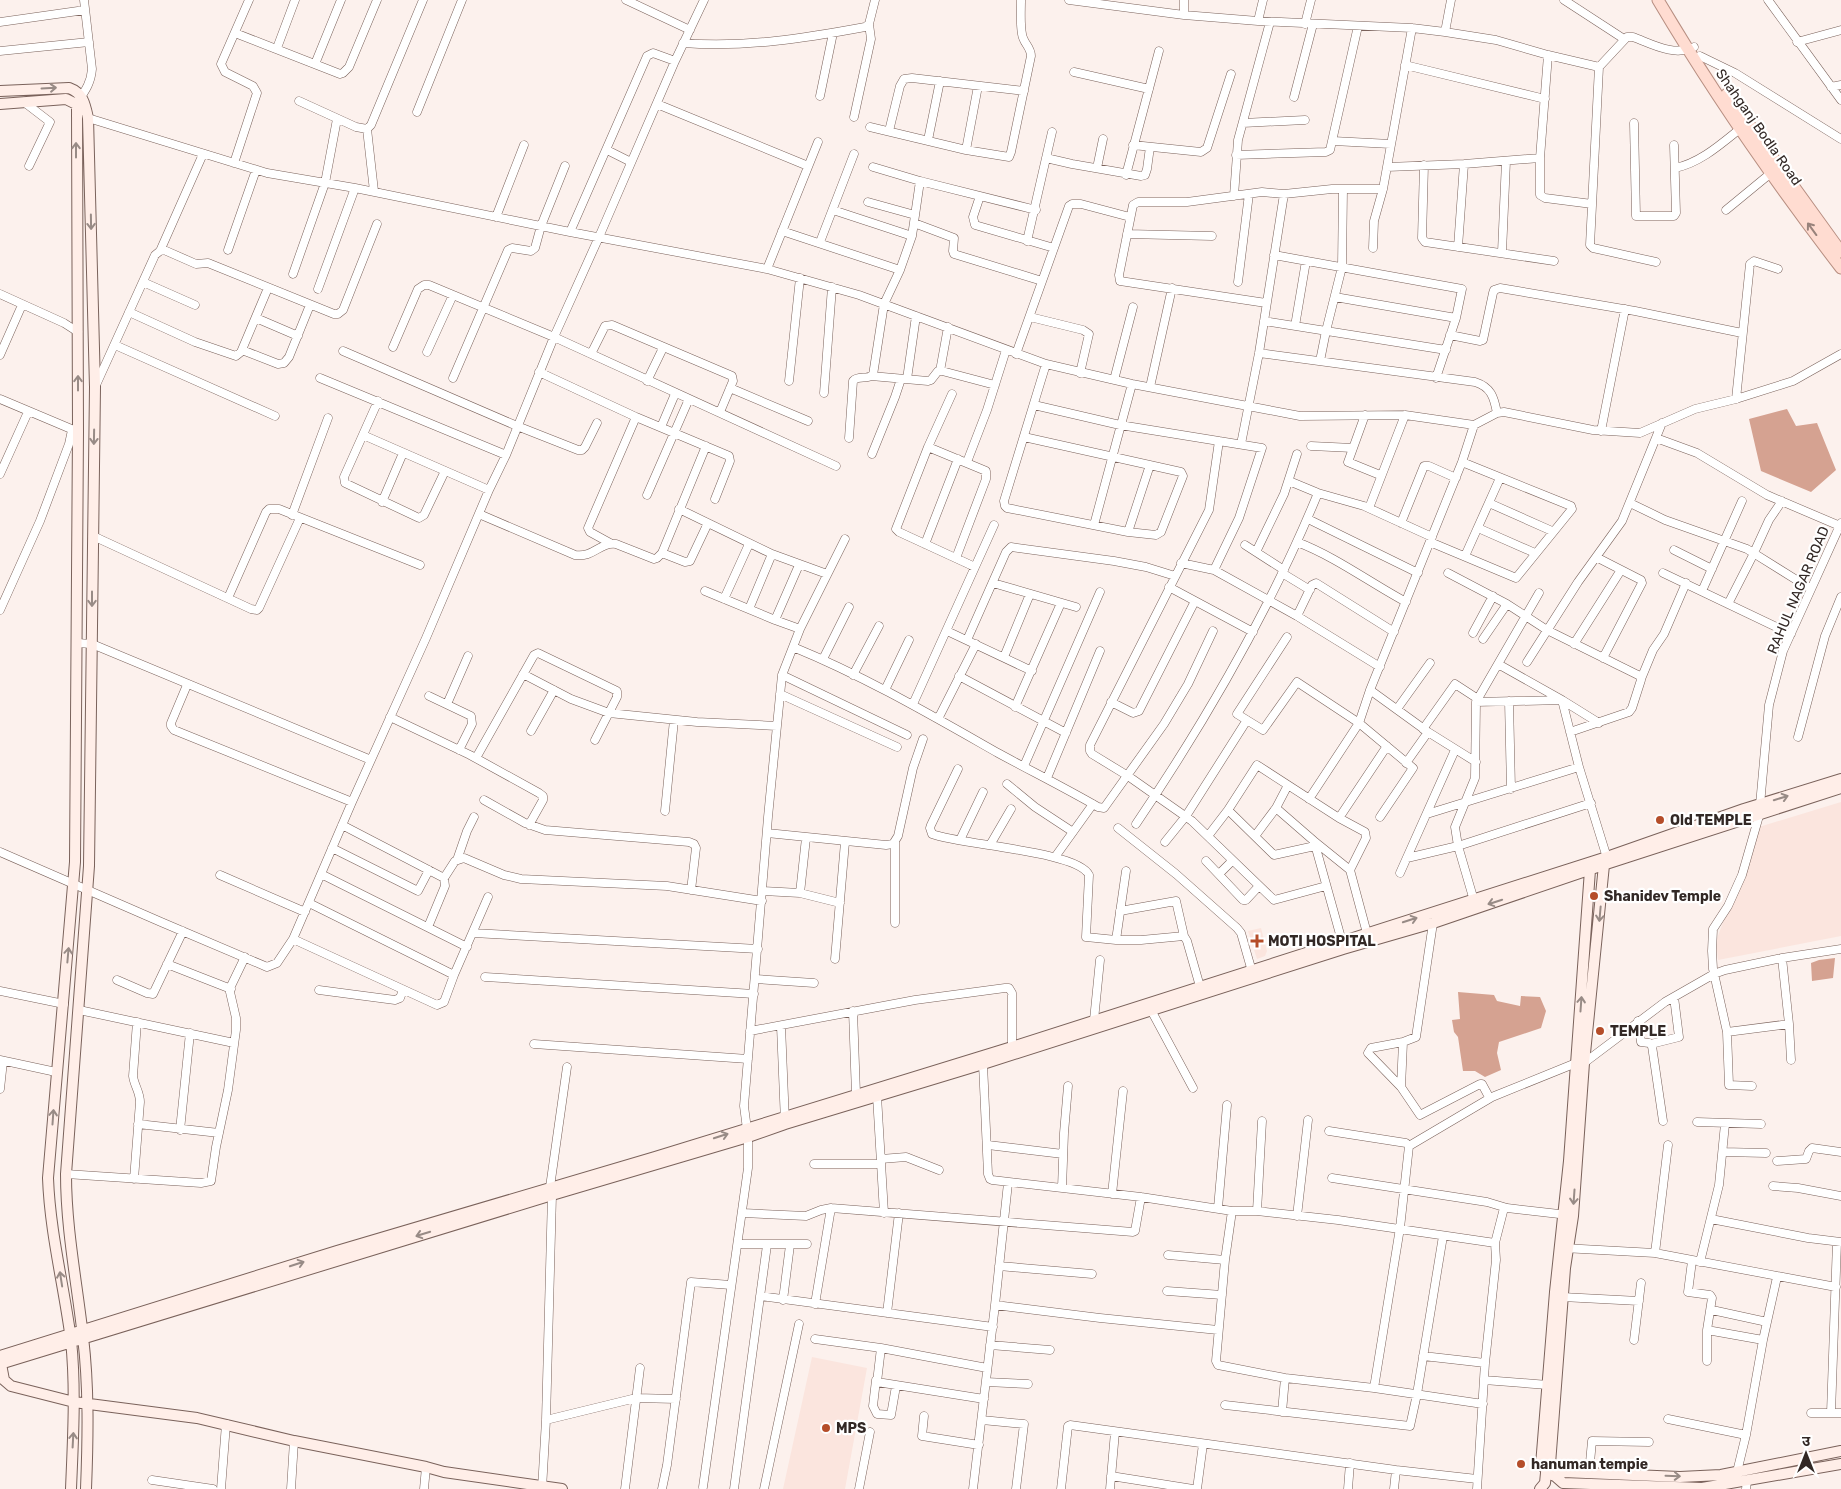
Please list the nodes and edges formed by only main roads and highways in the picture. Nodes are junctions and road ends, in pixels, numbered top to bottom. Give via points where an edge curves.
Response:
1 (1658, 0) edge
2 (1666, 0) edge
3 (1694, 51) junction
4 (0, 91) edge
5 (79, 100) junction
6 (0, 104) edge
7 (1841, 252) edge
8 (1841, 268) edge
9 (78, 411) junction
10 (94, 411) junction
11 (1841, 779) edge
12 (1841, 788) edge
13 (1759, 810) junction
14 (1607, 862) junction
15 (1590, 870) junction
16 (1475, 904) junction
17 (1368, 938) junction
18 (1201, 990) junction
19 (1580, 1063) junction
20 (785, 1120) junction
21 (1563, 1248) junction
22 (83, 1334) junction
23 (70, 1338) junction
24 (0, 1361) edge
25 (74, 1402) junction
26 (88, 1404) junction
27 (1841, 1450) edge
28 (1841, 1464) edge
29 (1643, 1475) junction
30 (1547, 1480) edge
31 (1728, 1485) edge
32 (1747, 1485) edge
33 (1643, 1486) junction
34 (543, 1487) edge
35 (71, 1489) edge
36 (86, 1489) edge
37 (562, 1489) edge

1 - 3 main road, Shahganj Bodla Road
2 - 3 main road, Shahganj Bodla Road
3 - 7 main road, Shahganj Bodla Road
8 -> 3 main road, Shahganj Bodla Road via 1771,173
4 -> 5 main road via 64,87 74,90
5 - 6 main road
9 -> 5 main road
5 -> 10 main road via 84,99 88,118
9 - 10 main road
23 -> 9 main road via 48,1178 74,884 75,431
10 -> 22 main road via 88,890 66,1174
13 -> 11 main road
12 - 13 main road
13 - 14 main road
14 - 15 main road
14 - 16 main road
14 -> 19 main road
15 -> 16 main road
19 -> 15 main road
17 -> 16 main road
16 - 17 main road via 1433,923
17 - 18 main road
18 - 20 main road via 856,1094
18 - 20 main road via 1151,1010 984,1064
19 - 21 main road
20 - 22 main road
21 - 30 main road
21 - 30 main road via 1541,1465
22 - 23 main road
22 - 26 main road
23 - 24 main road
23 - 25 main road
24 - 25 main road via 4,1380 11,1386
25 - 26 main road
35 -> 25 main road
26 - 34 main road via 168,1413 444,1472
26 - 36 main road
29 -> 27 main road via 1721,1475
28 - 32 main road
29 - 30 main road via 1563,1472
29 - 33 main road
30 - 33 main road
31 - 32 main road
31 - 33 main road via 1702,1488
34 - 37 main road

